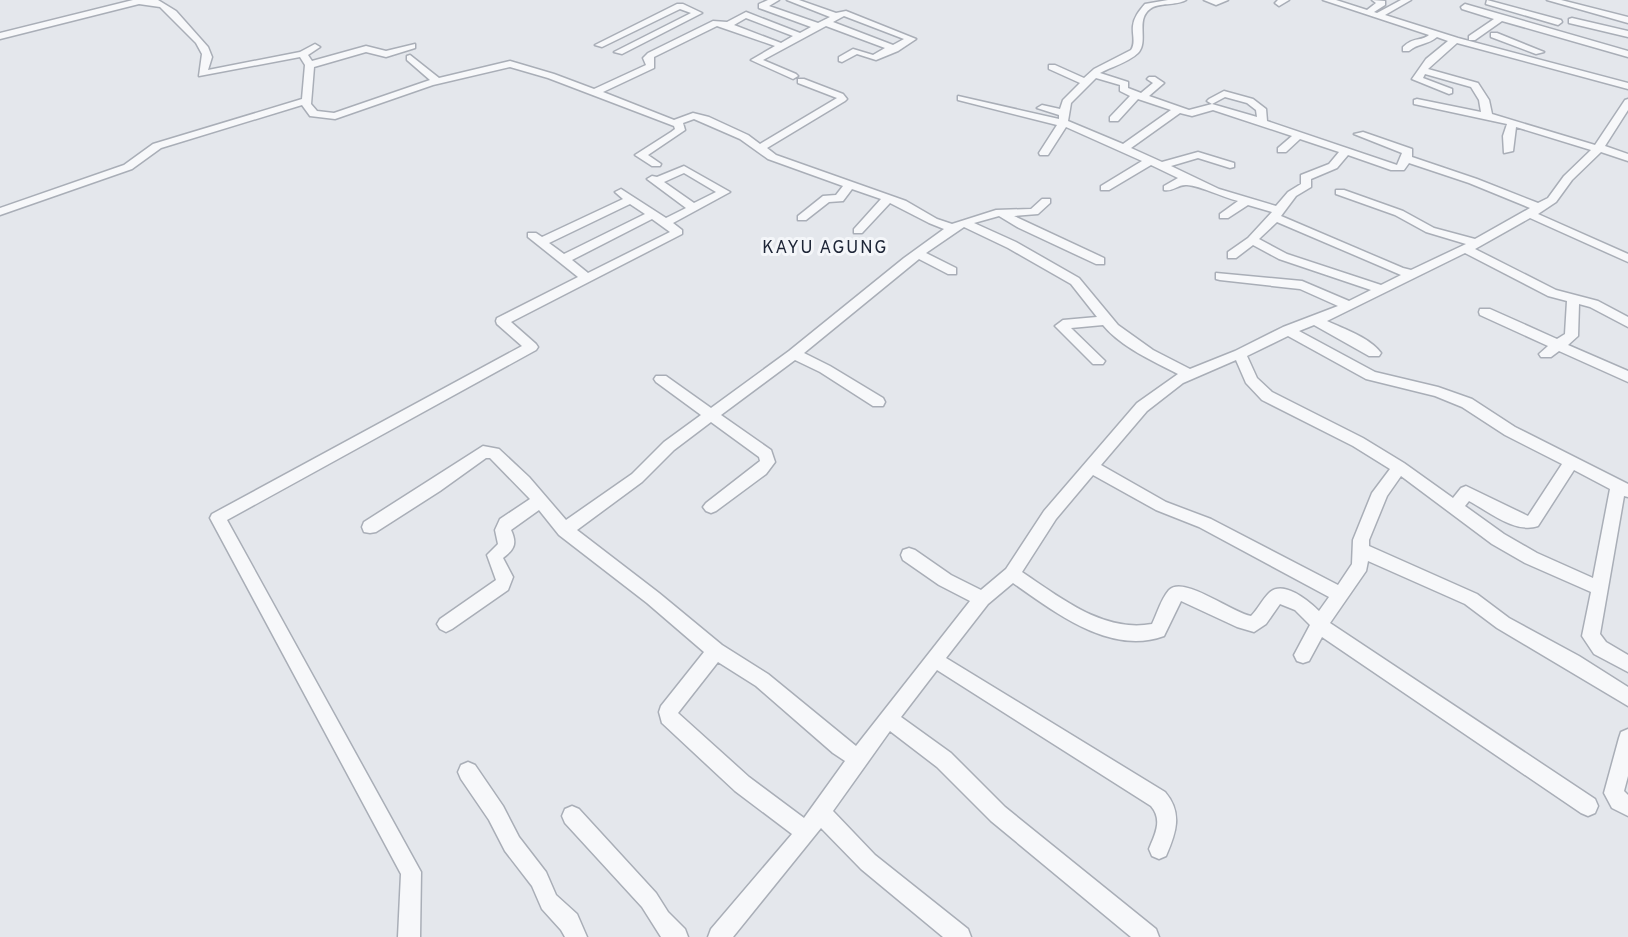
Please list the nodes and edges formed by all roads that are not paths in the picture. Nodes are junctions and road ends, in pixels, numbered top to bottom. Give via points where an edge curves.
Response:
1 (775, 0) edge
2 (791, 0) edge
3 (1182, 0) edge
4 (1208, 0) edge
5 (1224, 0) edge
6 (1325, 0) edge
7 (1376, 0) edge
8 (1407, 0) edge
9 (1551, 0) edge
10 (1586, 0) edge
11 (139, 1) edge
12 (1490, 1) edge
13 (654, 4) dead end
14 (1316, 6) dead end
15 (1465, 7) dead end
16 (1579, 8) junction
17 (670, 10) junction
18 (1477, 10) junction
19 (1369, 12) junction
20 (45, 13) dead end
21 (1379, 15) junction
22 (639, 16) dead end
23 (836, 16) junction
24 (1501, 18) junction
25 (651, 20) junction
26 (1628, 20) edge
27 (1572, 21) dead end
28 (1558, 22) dead end
29 (51, 24) junction
30 (821, 24) junction
31 (727, 25) junction
32 (669, 27) junction
33 (1446, 27) dead end
34 (1547, 32) junction
35 (1628, 34) edge
36 (690, 35) junction
37 (1438, 35) junction
38 (1494, 35) dead end
39 (0, 36) edge
40 (800, 36) junction
41 (759, 38) junction
42 (1472, 38) dead end
43 (1562, 39) junction
44 (1455, 40) junction
45 (747, 44) dead end
46 (599, 45) dead end
47 (412, 46) dead end
48 (782, 46) junction
49 (1523, 46) junction
50 (315, 47) dead end
51 (895, 49) junction
52 (1406, 50) dead end
53 (619, 52) dead end
54 (1539, 52) junction
55 (303, 54) junction
56 (1628, 54) edge
57 (410, 58) dead end
58 (842, 59) dead end
59 (1530, 60) junction
60 (310, 65) junction
61 (1052, 67) dead end
62 (1422, 70) junction
63 (1094, 74) junction
64 (1152, 79) dead end
65 (437, 81) junction
66 (1085, 82) junction
67 (1628, 86) edge
68 (596, 92) junction
69 (1449, 92) dead end
70 (1139, 96) junction
71 (961, 98) dead end
72 (306, 101) junction
73 (1212, 101) dead end
74 (1417, 102) dead end
75 (1628, 102) edge
76 (1042, 108) dead end
77 (1178, 110) junction
78 (1487, 116) junction
79 (1063, 118) junction
80 (1114, 119) dead end
81 (1262, 121) junction
82 (678, 122) junction
83 (1512, 123) junction
84 (1300, 134) junction
85 (1359, 134) dead end
86 (760, 148) junction
87 (1124, 148) junction
88 (1598, 148) junction
89 (1282, 150) dead end
90 (1347, 150) junction
91 (1508, 151) dead end
92 (1044, 153) dead end
93 (1628, 158) edge
94 (1406, 159) junction
95 (1150, 161) junction
96 (656, 164) dead end
97 (1230, 165) dead end
98 (1161, 166) junction
99 (1194, 182) junction
100 (850, 184) junction
101 (1105, 188) dead end
102 (1168, 188) dead end
103 (1340, 192) dead end
104 (887, 199) junction
105 (1247, 200) junction
106 (1046, 201) dead end
107 (694, 208) junction
108 (1534, 211) junction
109 (0, 212) edge
110 (1003, 214) junction
111 (1277, 214) junction
112 (1224, 216) dead end
113 (659, 218) junction
114 (802, 218) dead end
115 (958, 225) junction
116 (858, 231) dead end
117 (1252, 240) junction
118 (1470, 246) junction
119 (918, 254) junction
120 (1232, 255) dead end
121 (1628, 258) edge
122 (563, 260) junction
123 (1100, 261) dead end
124 (952, 271) dead end
125 (1411, 274) junction
126 (1220, 276) dead end
127 (587, 278) junction
128 (1382, 290) junction
129 (1573, 298) junction
130 (1348, 306) junction
131 (1485, 312) dead end
132 (1315, 320) junction
133 (1106, 321) junction
134 (1628, 323) edge
135 (1288, 330) junction
136 (1560, 345) junction
137 (1374, 353) dead end
138 (794, 354) junction
139 (1240, 354) junction
140 (1546, 354) dead end
141 (1098, 361) dead end
142 (1191, 375) junction
143 (1628, 377) edge
144 (661, 379) dead end
145 (878, 402) dead end
146 (711, 415) junction
147 (1571, 463) junction
148 (1092, 467) junction
149 (1399, 467) junction
150 (1623, 489) edge
151 (540, 501) junction
152 (711, 507) dead end
153 (1455, 508) junction
154 (370, 527) dead end
155 (565, 530) junction
156 (1361, 550) junction
157 (909, 555) dead end
158 (1012, 574) junction
159 (1599, 588) junction
160 (1341, 595) junction
161 (982, 599) junction
162 (446, 624) dead end
163 (1320, 624) junction
164 (716, 651) junction
165 (1303, 655) dead end
166 (933, 660) junction
167 (1628, 663) edge
168 (1628, 697) edge
169 (889, 718) junction
170 (1628, 738) edge
171 (858, 758) junction
172 (468, 772) dead end
173 (1588, 806) dead end
174 (1628, 806) edge
175 (820, 812) junction
176 (572, 816) dead end
177 (806, 831) junction
178 (1159, 849) dead end
179 (409, 937) edge
180 (576, 937) edge
181 (677, 937) edge
182 (720, 937) edge
183 (960, 937) edge
184 (1148, 937) edge

1 - 30 street via 762,6
2 - 23 street
3 - 63 street via 1148,6 1140,16 1134,52
4 - 5 street
6 - 14 street
6 - 19 street
7 - 19 street via 1382,3
8 - 21 street
9 - 16 street
10 - 16 street
11 - 29 street
11 - 55 street via 153,1 167,8 205,47 207,60 202,74
12 - 18 street
12 - 28 street
13 - 17 street
15 - 18 street
16 - 26 street
17 - 25 street
17 - 32 street via 680,6 698,13
18 - 24 street
19 - 21 street
20 - 29 street
21 - 37 street
22 - 25 street
23 - 30 street
23 - 51 street via 843,13 912,39
24 - 34 street
24 - 42 street
25 - 32 street
25 - 46 street
27 - 35 street
29 - 39 street
30 - 40 street
30 - 51 street
31 - 36 street via 711,24
31 - 40 street via 746,15
31 - 41 street
32 - 36 street
32 - 53 street
33 - 37 street
34 - 43 street
34 - 49 street
36 - 68 street via 651,55 648,68
37 - 44 street
37 - 52 street via 1416,41
38 - 49 street
40 - 48 street
41 - 45 street
41 - 48 street
43 - 54 street
43 - 56 street
44 - 59 street
44 - 62 street
47 - 60 street via 386,54 366,49
48 - 86 street via 756,60 842,99
49 - 54 street
50 - 55 street
51 - 58 street via 873,58 856,51
54 - 59 street
55 - 60 street
57 - 65 street
59 - 67 street
60 - 72 street
61 - 66 street
62 - 69 street via 1417,79
62 - 78 street via 1474,85 1484,100
63 - 66 street
63 - 70 street via 1124,83 1124,91
64 - 70 street via 1160,82
65 - 68 street via 510,64
65 - 72 street via 335,116 314,114
66 - 79 street via 1066,102
68 - 82 street
70 - 77 street
70 - 80 street
71 - 79 street via 1009,112
72 - 109 street via 157,146 128,168
73 - 81 street via 1224,94 1250,101 1261,109
74 - 78 street
75 - 88 street
76 - 79 street
77 - 81 street via 1191,114 1212,106
77 - 87 street
78 - 83 street
79 - 87 street
79 - 92 street
81 - 84 street
82 - 86 street via 696,116 744,136
82 - 96 street via 680,130 641,153
83 - 88 street
83 - 91 street
84 - 89 street
84 - 90 street
85 - 94 street via 1408,151
86 - 100 street via 772,157
87 - 95 street
88 - 93 street
88 - 108 street via 1552,200
90 - 94 street via 1395,168 1400,168
90 - 111 street via 1334,166 1305,177 1307,185 1292,194
94 - 108 street via 1503,191
95 - 98 street
95 - 101 street
97 - 98 street via 1198,155
98 - 99 street
99 - 102 street via 1180,182
99 - 105 street
100 - 104 street
100 - 114 street via 839,199 827,198
103 - 118 street via 1399,213
104 - 115 street
104 - 116 street
105 - 111 street
105 - 112 street
106 - 110 street via 1034,212
107 - 107 street via 654,181 684,168 724,192
107 - 113 street
108 - 118 street
108 - 121 street
110 - 115 street via 986,215
110 - 123 street
111 - 117 street
111 - 125 street via 1399,272
113 - 122 street
113 - 122 street via 626,195 536,239
113 - 127 street via 678,232
115 - 119 street
115 - 133 street via 1012,245 1075,281
117 - 120 street
117 - 128 street via 1288,259
118 - 125 street
118 - 129 street via 1552,293
119 - 124 street
119 - 138 street
122 - 127 street
125 - 128 street
126 - 130 street via 1302,285
127 - 179 street via 502,321 531,347 218,518 411,872
128 - 130 street
129 - 134 street via 1607,310
129 - 136 street via 1571,336
130 - 132 street
131 - 136 street
132 - 135 street
132 - 137 street
133 - 141 street via 1061,326
133 - 142 street via 1148,353
135 - 139 street
135 - 147 street via 1371,376 1467,403
136 - 140 street
136 - 143 street
138 - 145 street
138 - 146 street
139 - 142 street
139 - 149 street via 1251,380 1267,396
142 - 148 street via 1142,407
144 - 146 street
146 - 152 street via 761,449 768,462
146 - 155 street via 669,446 637,478
147 - 150 street
147 - 153 street via 1532,522 1522,522 1466,492
148 - 158 street via 1050,515
148 - 160 street via 1161,506 1205,523
149 - 153 street
149 - 156 street via 1380,493 1361,540
150 - 159 street
151 - 154 street via 498,455 487,452
151 - 155 street
151 - 162 street via 506,522 506,547 495,555 494,561 505,574 505,581
153 - 159 street via 1516,550
155 - 164 street
156 - 160 street via 1360,566
156 - 168 street via 1471,598 1503,623
157 - 161 street
158 - 161 street
158 - 163 street via 1080,617 1124,633 1144,636 1158,631 1172,598 1180,593 1254,624 1276,596 1284,596 1298,601
159 - 167 street via 1591,636 1600,648
160 - 163 street
161 - 166 street
163 - 165 street
163 - 173 street
164 - 171 street via 762,680
164 - 177 street via 668,712 669,717 742,784
166 - 169 street
166 - 178 street via 1158,799 1166,807 1168,817
169 - 171 street
169 - 184 street via 944,760 998,814
170 - 174 street via 1614,794
171 - 175 street
172 - 180 street via 512,844 539,879 549,902 569,922
175 - 177 street
175 - 183 street via 868,862
176 - 181 street via 649,900 654,913
177 - 182 street

